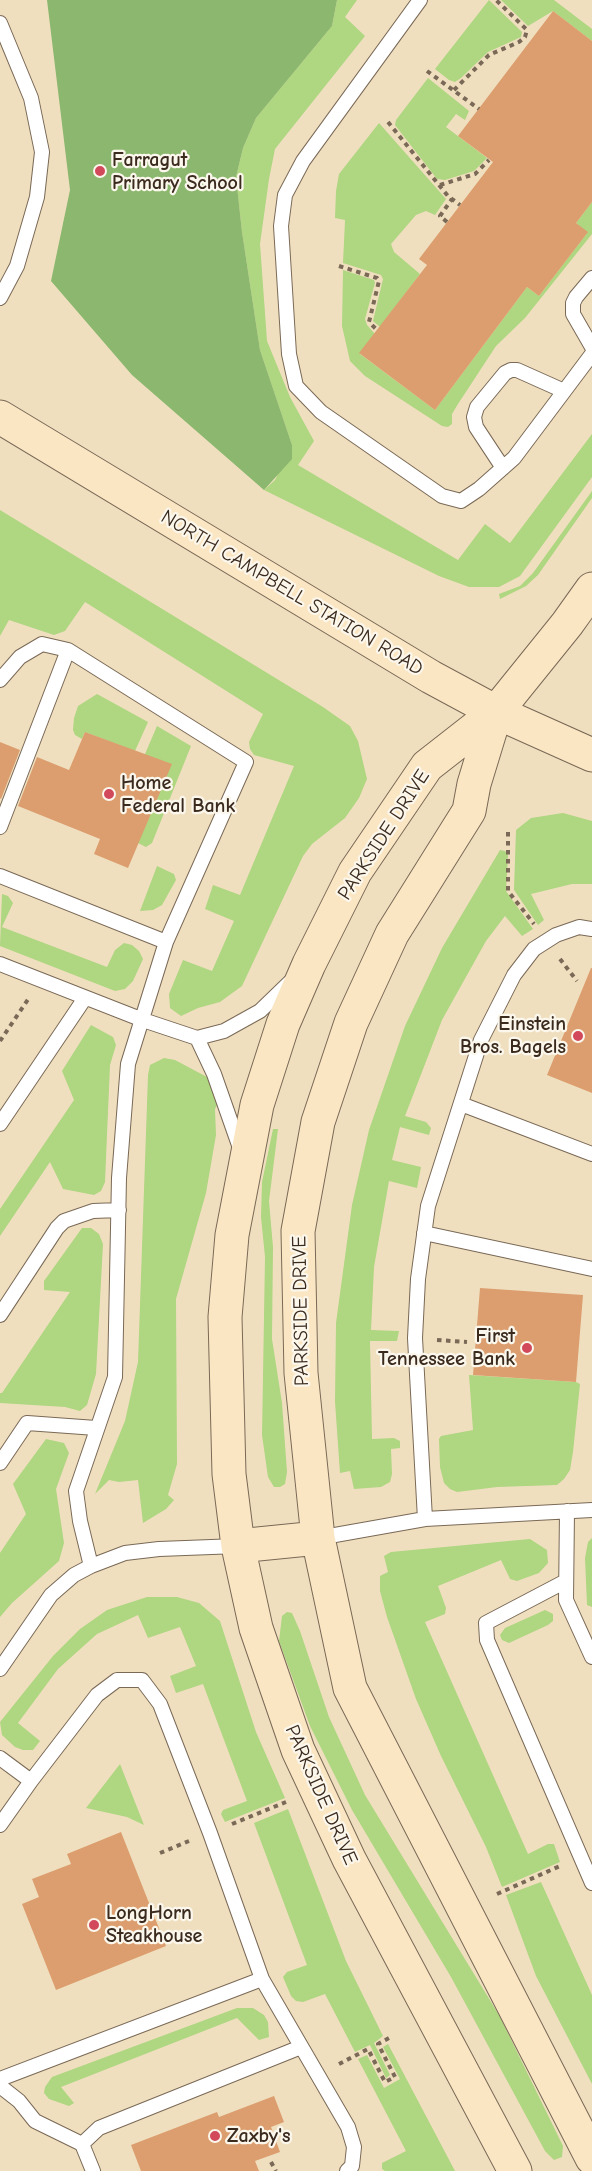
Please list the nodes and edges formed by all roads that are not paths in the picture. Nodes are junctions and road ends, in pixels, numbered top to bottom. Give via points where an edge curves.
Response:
1 (420, 0) edge
2 (0, 23) edge
3 (4, 42) edge
4 (592, 278) edge
5 (0, 298) edge
6 (592, 347) edge
7 (592, 354) edge
8 (564, 390) junction
9 (0, 417) edge
10 (503, 468) junction
11 (592, 589) edge
12 (68, 650) junction
13 (0, 680) edge
14 (496, 712) junction
15 (592, 754) edge
16 (0, 827) edge
17 (0, 876) edge
18 (592, 929) edge
19 (166, 942) junction
20 (0, 964) edge
21 (309, 964) junction
22 (85, 998) junction
23 (143, 1020) junction
24 (196, 1038) junction
25 (461, 1104) junction
26 (0, 1124) edge
27 (592, 1154) edge
28 (245, 1162) junction
29 (119, 1210) junction
30 (424, 1233) junction
31 (592, 1269) edge
32 (0, 1315) edge
33 (96, 1428) junction
34 (0, 1463) edge
35 (592, 1510) edge
36 (567, 1511) junction
37 (425, 1519) junction
38 (318, 1538) junction
39 (238, 1546) junction
40 (91, 1566) junction
41 (566, 1581) junction
42 (592, 1657) edge
43 (0, 1669) edge
44 (0, 1758) edge
45 (31, 1781) junction
46 (0, 1825) edge
47 (592, 1883) edge
48 (262, 1979) junction
49 (301, 2047) junction
50 (0, 2079) edge
51 (0, 2086) edge
52 (82, 2144) junction
53 (592, 2158) edge
54 (93, 2171) edge
55 (347, 2171) edge
56 (515, 2171) edge

1 - 10 lane via 303,161 285,195 281,226 289,354 296,386 321,412 442,496 461,501
2 - 3 lane
3 - 5 lane via 31,98 42,152 37,197 17,266
4 - 6 lane via 573,303 573,314
7 - 8 lane
8 - 10 lane
8 - 10 lane via 511,370 477,407 476,427
9 - 14 street, NORTH CAMPBELL STATION ROAD via 431,677
11 - 14 street
12 - 13 lane via 42,644 20,657
12 - 16 lane
12 - 19 lane via 246,762
14 - 15 street, NORTH CAMPBELL STATION ROAD
14 - 21 street, PARKSIDE DRIVE via 427,766 355,872
14 - 38 street, PARKSIDE DRIVE via 469,811 392,934 351,1023 318,1122 298,1231 301,1373
17 - 19 lane
18 - 25 lane via 579,927 556,935 534,949 514,975 481,1040
19 - 23 lane
20 - 22 lane
21 - 24 lane via 260,1011 224,1031
21 - 28 street, PARKSIDE DRIVE via 283,1024 257,1105
22 - 23 lane
22 - 26 lane
23 - 24 lane
23 - 29 lane via 128,1064
24 - 28 lane via 214,1074
25 - 27 lane
25 - 30 lane via 428,1206
28 - 39 street, PARKSIDE DRIVE via 232,1235 225,1317 229,1474
29 - 32 lane via 93,1211 64,1221
29 - 33 lane via 115,1377
30 - 31 lane
30 - 37 lane via 415,1338
33 - 34 lane via 27,1423
33 - 40 lane via 76,1491
35 - 36 lane
36 - 37 lane
36 - 41 lane
37 - 38 lane
38 - 39 street
38 - 53 street, PARKSIDE DRIVE via 350,1688
39 - 40 lane via 147,1550 125,1553
39 - 56 street, PARKSIDE DRIVE via 256,1628 298,1750 349,1859
40 - 43 lane via 51,1595
41 - 42 lane via 566,1600
41 - 47 lane via 486,1623 487,1640
44 - 45 lane
45 - 46 lane
45 - 48 lane via 97,1695 117,1680 142,1680 160,1704
48 - 49 lane
48 - 50 lane
49 - 52 lane via 99,2128
49 - 55 lane via 348,2127 354,2147 352,2166
51 - 52 lane via 19,2101 34,2121
52 - 54 lane

